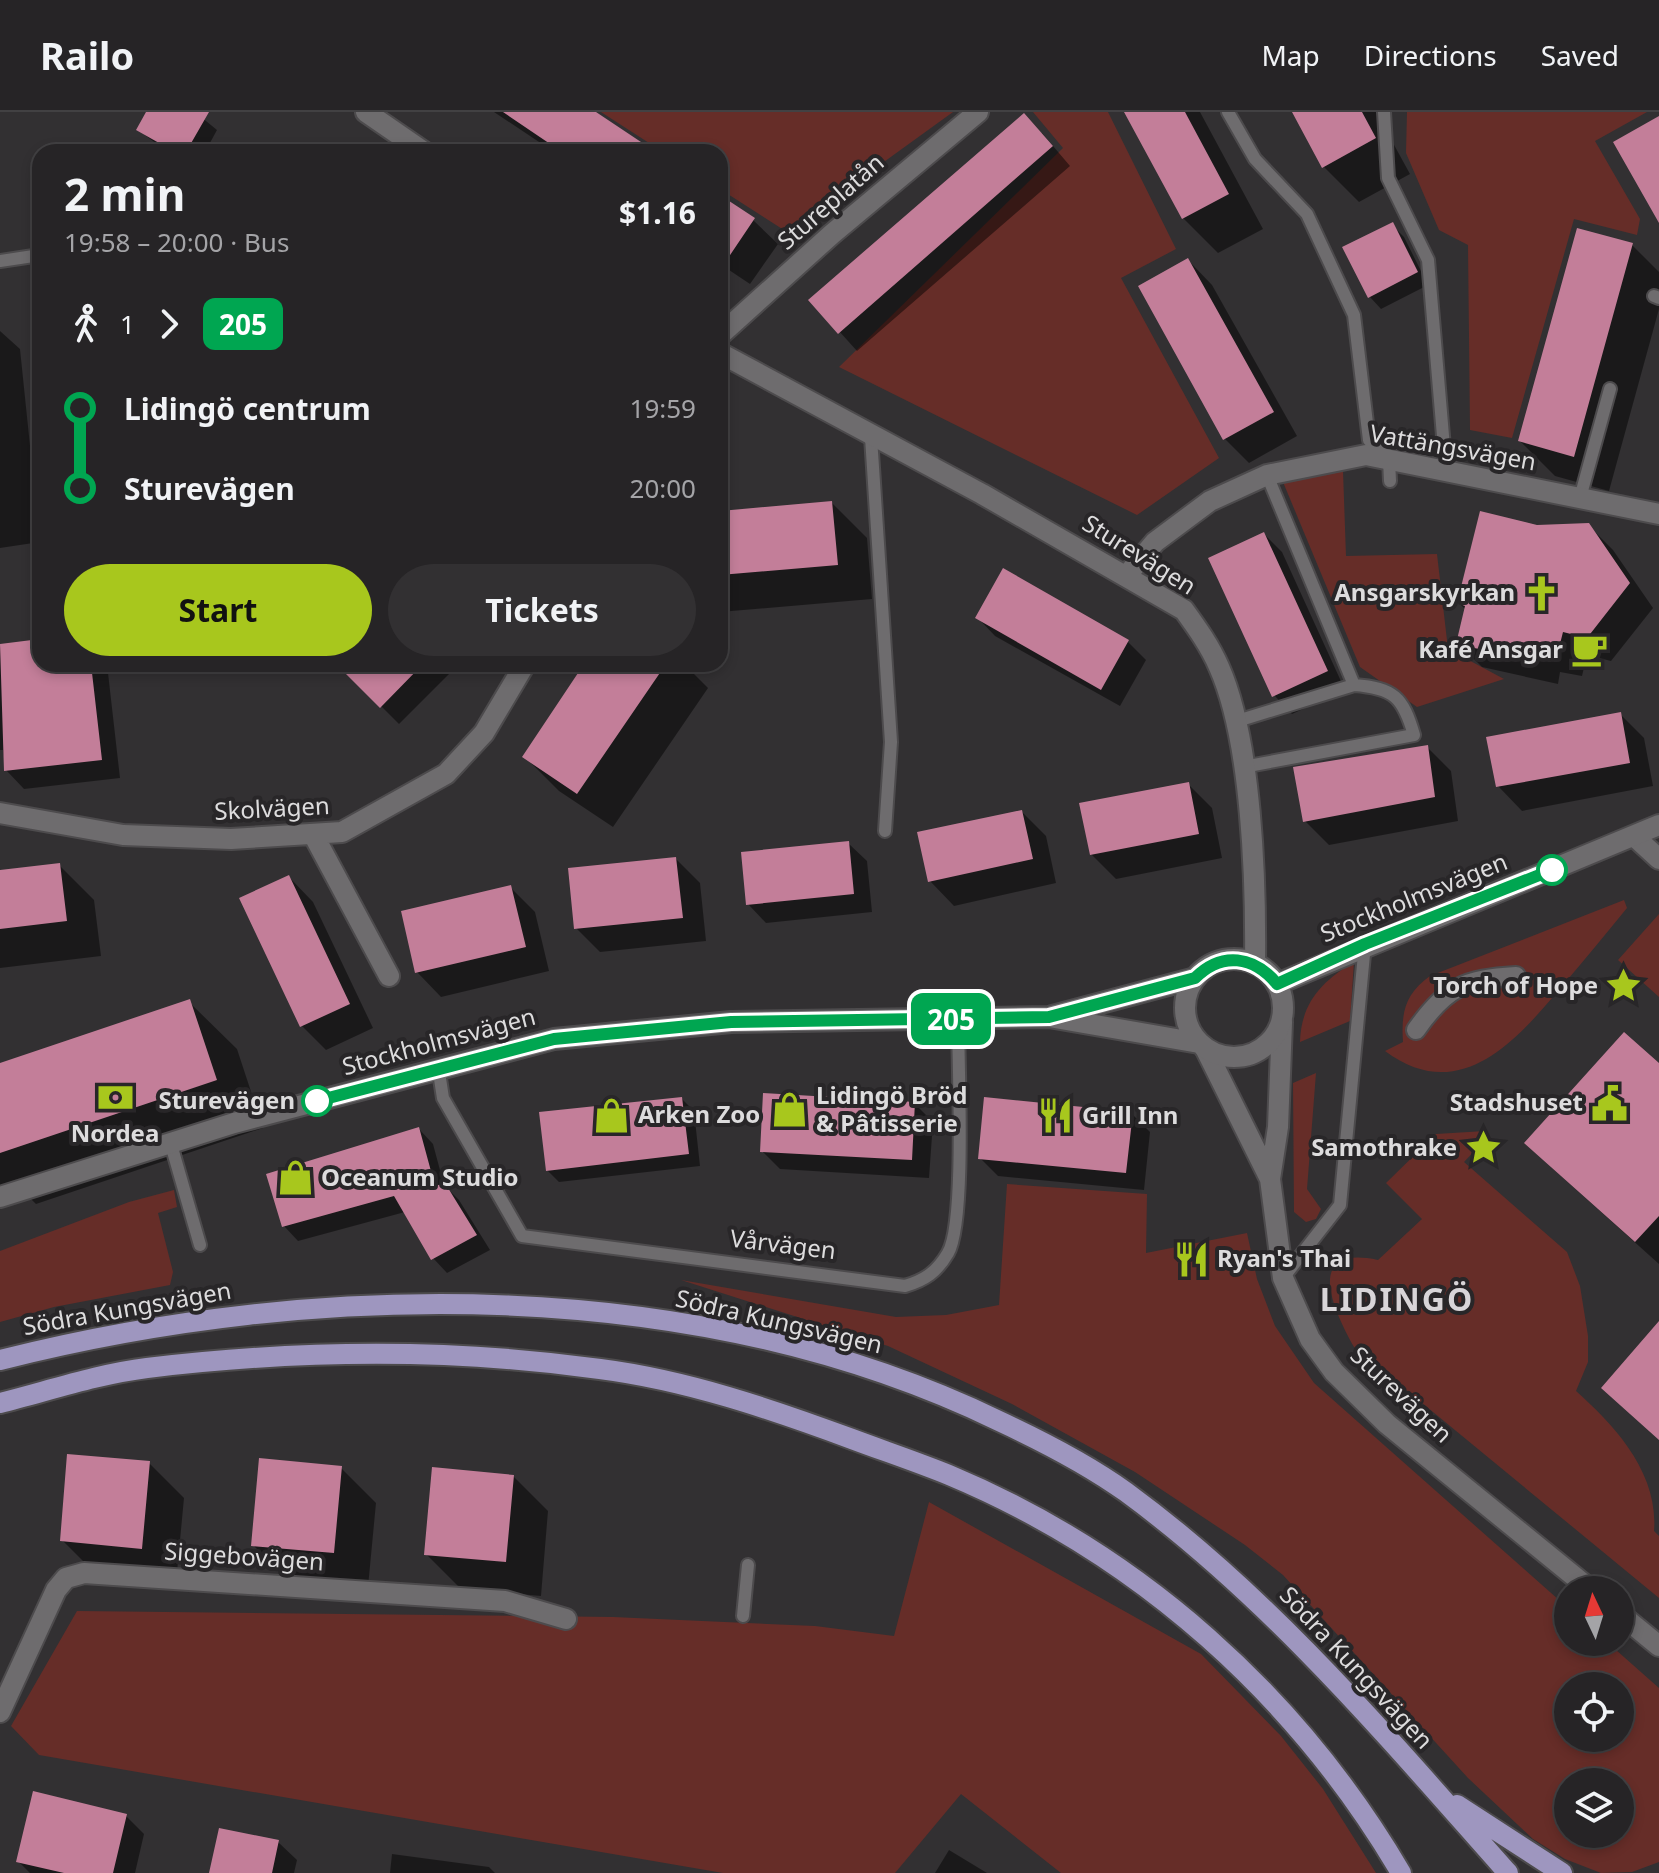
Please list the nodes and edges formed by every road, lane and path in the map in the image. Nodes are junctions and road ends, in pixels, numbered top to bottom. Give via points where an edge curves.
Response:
1 (366, 112) edge
2 (978, 112) edge
3 (1228, 112) edge
4 (1384, 112) edge
5 (412, 144) edge
6 (32, 256) edge
7 (0, 261) edge
8 (728, 328) edge
9 (728, 357) edge
10 (1610, 389) dead end
11 (871, 437) junction
12 (1390, 470) junction
13 (1446, 471) junction
14 (1267, 475) junction
15 (1580, 498) junction
16 (1659, 514) edge
17 (1127, 575) junction
18 (520, 672) edge
19 (1354, 685) junction
20 (1234, 722) junction
21 (1243, 767) junction
22 (0, 813) edge
23 (1659, 825) edge
24 (885, 831) dead end
25 (313, 834) junction
26 (1635, 837) junction
27 (1659, 859) edge
28 (1365, 944) junction
29 (1255, 964) junction
30 (389, 976) dead end
31 (1516, 976) dead end
32 (1195, 978) junction
33 (1277, 984) junction
34 (1049, 1017) junction
35 (958, 1019) junction
36 (1282, 1022) junction
37 (1416, 1030) dead end
38 (1202, 1045) junction
39 (438, 1066) junction
40 (170, 1141) junction
41 (1270, 1179) junction
42 (0, 1197) edge
43 (200, 1245) dead end
44 (1283, 1278) junction
45 (0, 1360) edge
46 (0, 1403) edge
47 (748, 1565) dead end
48 (1574, 1576) edge
49 (743, 1616) dead end
50 (566, 1619) dead end
51 (1634, 1625) edge
52 (1659, 1646) edge
53 (0, 1712) edge
54 (1431, 1786) junction
55 (1401, 1873) edge
56 (1508, 1873) edge
57 (1562, 1873) edge

1 - 5 street
2 - 8 street, Stureplatån
3 - 12 lane via 1255,159 1307,214 1354,315 1369,440
4 - 13 lane via 1388,178 1428,260
6 - 7 lane
9 - 11 street, Sturevägen
10 - 15 lane
11 - 17 street, Sturevägen
11 - 24 lane via 891,742
12 - 13 street, Vattängsvägen
12 - 14 street, Vattängsvägen via 1366,455
13 - 15 street, Vattängsvägen
14 - 17 street, Vattängsvägen via 1193,513 1155,542
14 - 19 lane
15 - 16 street, Vattängsvägen
17 - 20 street, Sturevägen via 1184,610 1219,668
18 - 25 street, Skolvägen via 484,733 446,774 342,832
19 - 20 lane
19 - 21 lane via 1379,687 1398,697 1414,735
20 - 21 street, Sturevägen
21 - 29 street, Sturevägen
22 - 25 street, Skolvägen via 123,835 231,839
23 - 26 street, Stockholmsvägen
25 - 30 street
26 - 27 street
26 - 28 street, Stockholmsvägen
28 - 33 street, Stockholmsvägen
28 - 44 lane via 1340,1205
29 - 32 street, Stockholmsvägen via 1221,961
29 - 33 street
31 - 37 street via 1469,981 1454,989
32 - 34 street, Stockholmsvägen
32 - 38 street via 1186,1022
33 - 36 street
34 - 35 street, Stockholmsvägen
34 - 38 street, Stockholmsvägen
35 - 39 street, Stockholmsvägen via 731,1022 554,1039
35 - 39 lane, Vårvägen via 958,1200 949,1251 927,1280 905,1286 522,1236 443,1098
36 - 38 street, Stockholmsvägen via 1266,1046 1252,1055 1222,1056
36 - 41 street, Sturevägen via 1278,1127
38 - 41 street, Sturevägen
39 - 40 street, Stockholmsvägen
40 - 42 street, Stockholmsvägen
40 - 43 lane
41 - 44 street, Sturevägen
44 - 48 street, Sturevägen via 1310,1339 1334,1372 1387,1424
45 - 54 main road, Södra Kungsvägen via 92,1336 178,1322 267,1311 417,1304 600,1312 708,1327 835,1357 940,1392 1042,1441 1123,1489 1276,1618
46 - 55 main road via 142,1369 270,1357 434,1354 602,1369 776,1411 951,1476 1117,1567 1208,1635 1280,1705 1336,1773
47 - 49 lane
50 - 53 street, Siggebovägen via 505,1601 84,1573 66,1578 56,1590
51 - 52 street
54 - 56 main road, Södra Kungsvägen
54 - 57 main road

